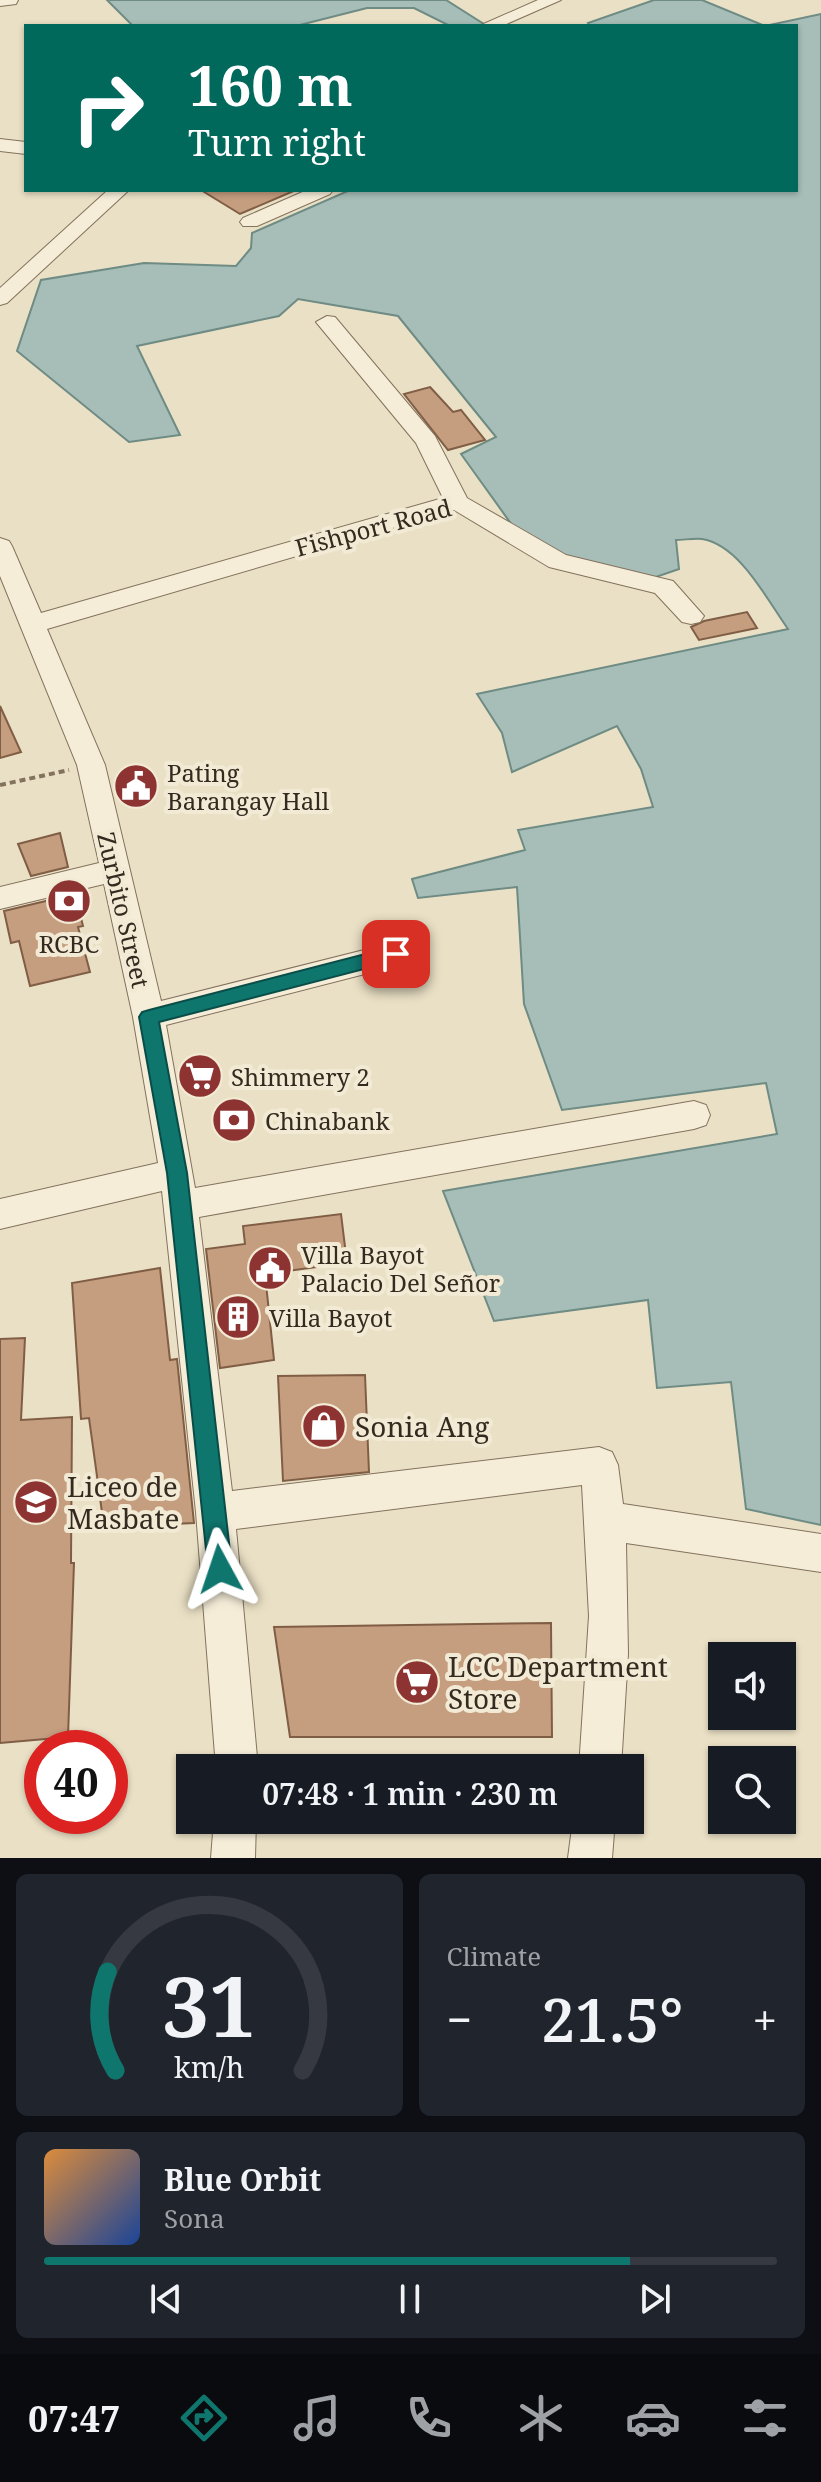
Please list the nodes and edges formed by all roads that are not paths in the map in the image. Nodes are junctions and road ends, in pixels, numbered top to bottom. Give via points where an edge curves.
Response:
1 (10, 0) edge
2 (553, 0) edge
3 (0, 1) edge
4 (493, 24) edge
5 (0, 145) edge
6 (24, 148) edge
7 (117, 192) edge
8 (274, 192) edge
9 (319, 192) edge
10 (294, 203) junction
11 (250, 222) dead end
12 (0, 299) edge
13 (327, 322) dead end
14 (457, 502) junction
15 (0, 546) edge
16 (691, 616) dead end
17 (33, 624) junction
18 (115, 870) junction
19 (0, 898) edge
20 (396, 954) dead end
21 (149, 1017) junction
22 (694, 1115) dead end
23 (179, 1189) junction
24 (0, 1214) edge
25 (215, 1512) junction
26 (607, 1521) junction
27 (821, 1553) edge
28 (236, 1754) edge
29 (601, 1754) edge
30 (234, 1834) edge
31 (593, 1834) edge
32 (233, 1858) edge
33 (590, 1858) edge

1 - 3 street
2 - 4 street
5 - 6 street
7 - 12 street
8 - 10 street
9 - 10 street
10 - 11 street
13 - 14 street via 427,441
14 - 16 street, Fishport Road via 558,561 664,587
14 - 17 street, Fishport Road
15 - 17 street, Zurbito Street
17 - 18 street, Zurbito Street via 91,765
18 - 19 street
18 - 21 street, Zurbito Street
20 - 21 street
21 - 23 street, Zurbito Street
22 - 23 street
23 - 24 street
23 - 25 street, Zurbito Street
25 - 26 street via 599,1465
25 - 28 street, Zurbito Street
26 - 27 street
26 - 29 street via 608,1663
30 - 32 street
31 - 33 street

